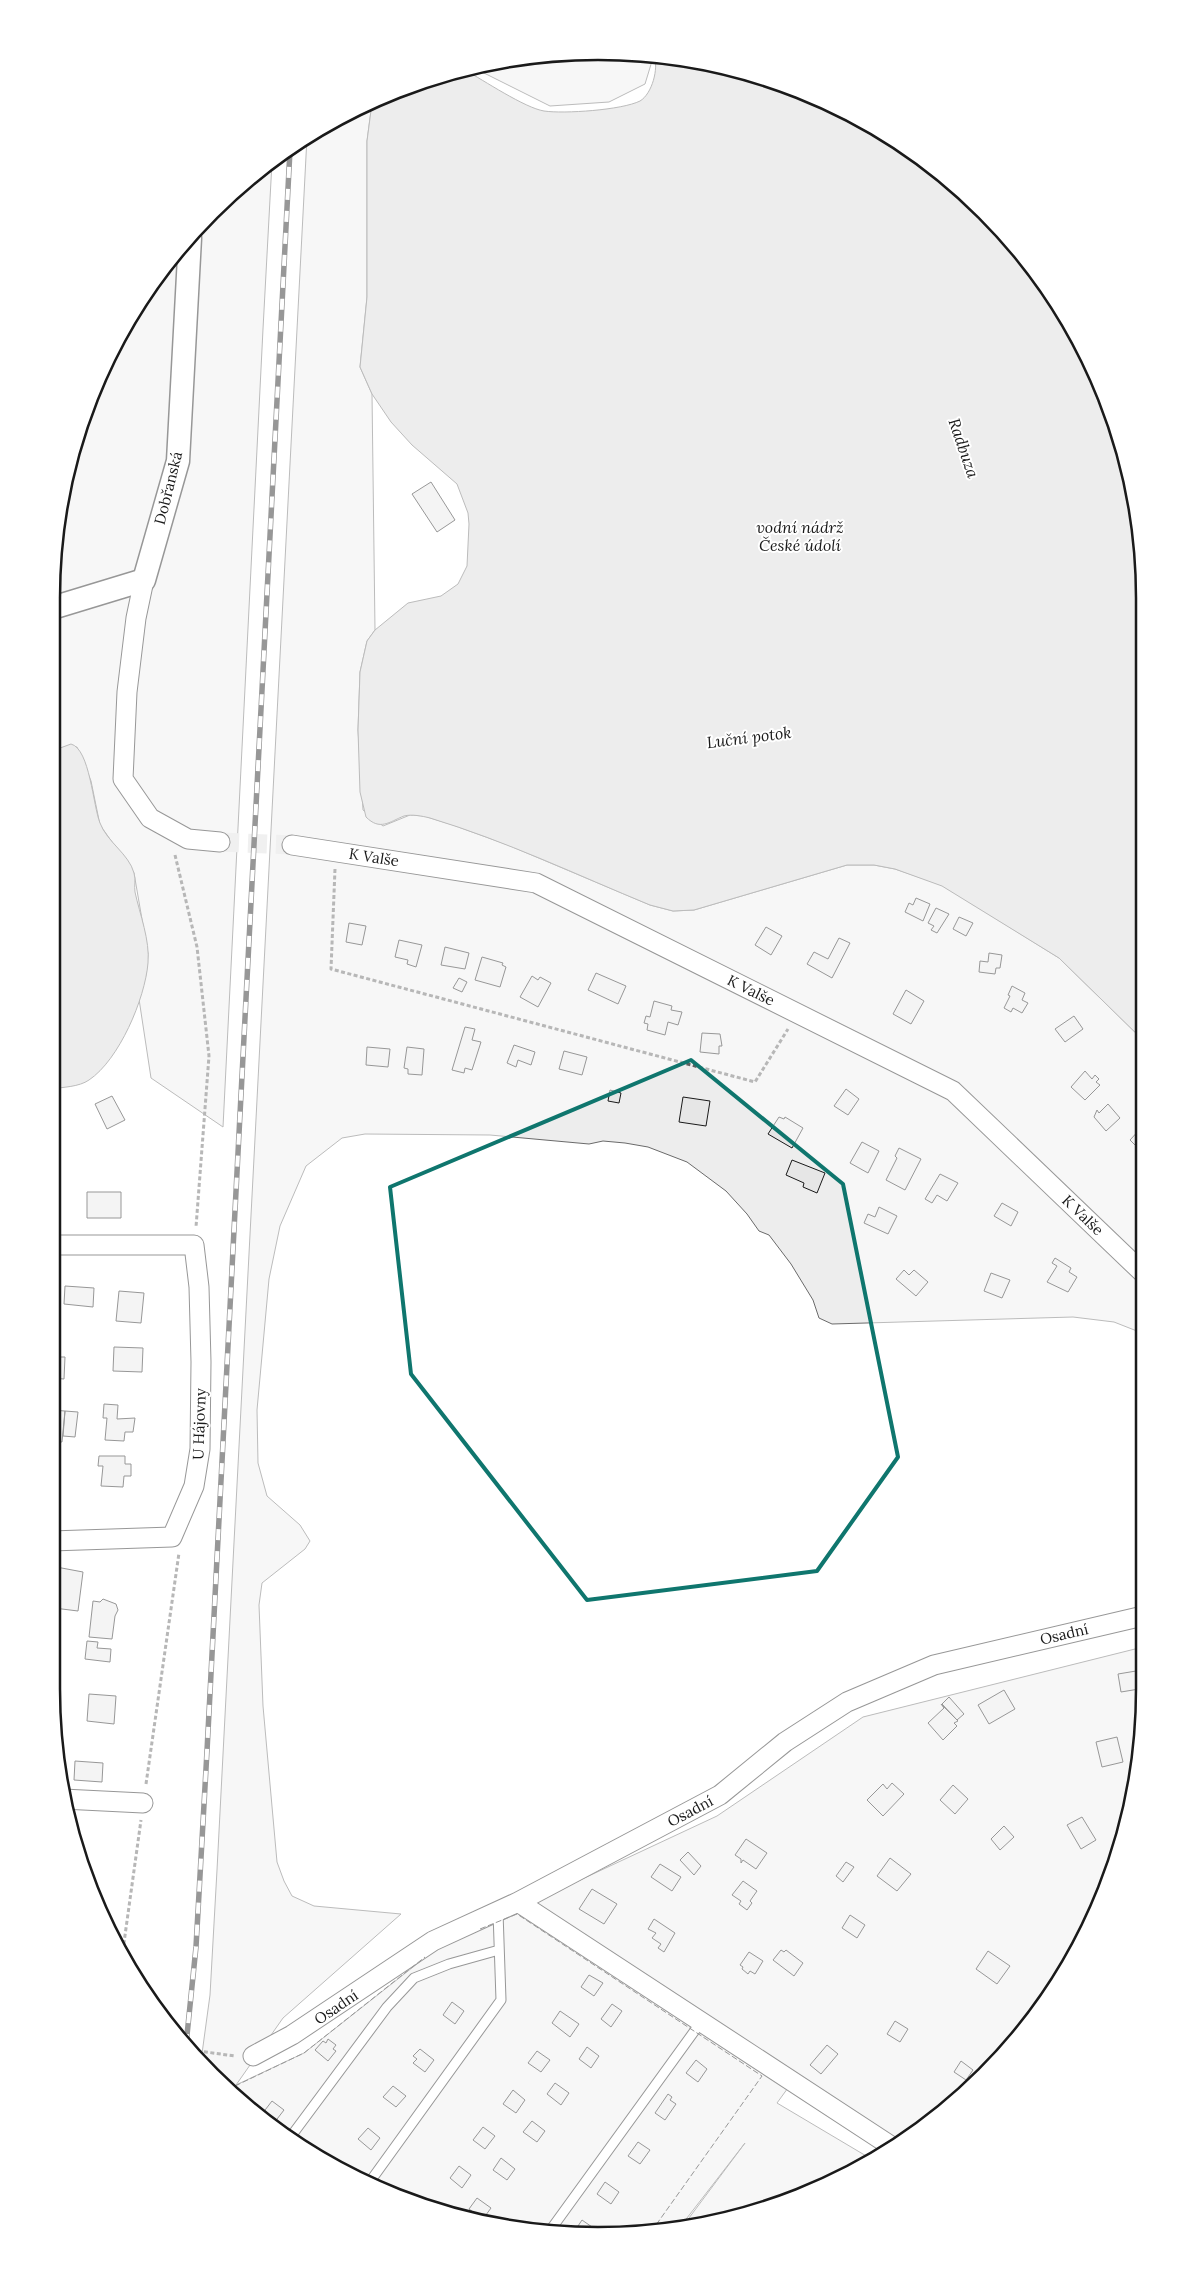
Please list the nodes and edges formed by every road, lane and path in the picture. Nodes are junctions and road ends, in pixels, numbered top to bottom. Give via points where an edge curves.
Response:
1 (189, 248) edge
2 (144, 580) junction
3 (60, 606) edge
4 (168, 828) junction
5 (220, 842) tunnel mouth
6 (292, 845) tunnel mouth
7 (336, 851) junction
8 (798, 1014) junction
9 (60, 1245) edge
10 (194, 1245) junction
11 (1136, 1266) edge
12 (172, 1537) junction
13 (60, 1541) edge
14 (1136, 1618) edge
15 (71, 1799) edge
16 (143, 1803) junction
17 (518, 1902) junction
18 (498, 1910) junction
19 (124, 1943) edge
20 (499, 1950) junction
21 (701, 2022) junction
22 (201, 2051) edge
23 (244, 2056) joint
24 (294, 2132) edge
25 (886, 2143) edge
26 (372, 2177) edge
27 (554, 2225) edge

1 - 2 street, Dobřanská via 178,461
2 - 3 street
2 - 4 street via 127,692 123,779 150,818
4 - 5 street via 188,839
4 - 10 path via 197,947 209,1056
6 - 7 street, K Valše
7 - 8 street, K Valše via 536,883
7 - 8 path via 331,968 755,1082
8 - 11 street, K Valše via 953,1091
9 - 10 street
10 - 12 street, U Hájovny via 201,1352 200,1449 194,1486
12 - 13 street
12 - 16 path via 179,1551
14 - 17 street, Osadní via 934,1665 848,1702 785,1742 720,1796
15 - 16 street
16 - 19 path
17 - 18 street, Osadní
17 - 21 street
18 - 20 lane
18 - 23 street, Osadní via 433,1941 292,2035
20 - 24 lane via 414,1978 387,2007
20 - 26 lane via 501,2000
21 - 25 street
21 - 27 lane
22 - 23 path

